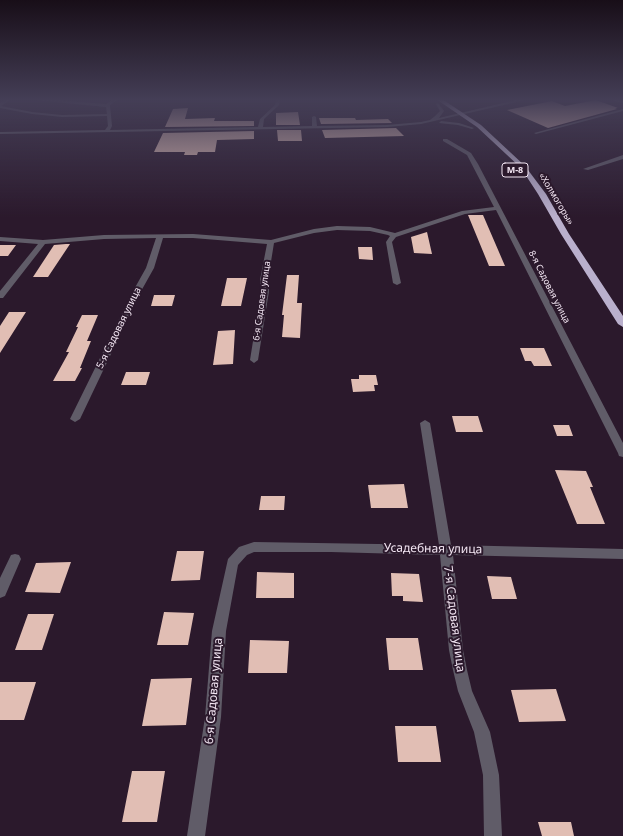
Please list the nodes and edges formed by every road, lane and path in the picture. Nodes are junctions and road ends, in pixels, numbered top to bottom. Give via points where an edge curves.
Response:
1 (485, 138) edge
2 (490, 138) edge
3 (446, 140) dead end
4 (623, 157) edge
5 (586, 169) dead end
6 (498, 208) junction
7 (565, 234) junction
8 (160, 236) junction
9 (394, 236) junction
10 (0, 239) edge
11 (43, 242) junction
12 (271, 242) junction
13 (397, 284) dead end
14 (0, 296) edge
15 (623, 324) edge
16 (254, 360) dead end
17 (75, 419) dead end
18 (425, 423) dead end
19 (623, 453) edge
20 (446, 549) junction
21 (243, 551) joint
22 (623, 554) edge
23 (15, 559) dead end
24 (0, 592) edge
25 (196, 836) edge
26 (494, 836) edge

1 - 7 highway, «Холмогоры» / М-8 via 517,172
2 - 7 highway, «Холмогоры» / М-8 via 523,167
3 - 6 street, 8-я Садовая улица via 471,158
4 - 5 street
6 - 9 street via 464,212
6 - 19 street, 8-я Садовая улица
7 - 15 highway, «Холмогоры» / М-8
8 - 11 street
8 - 12 street via 204,236
8 - 17 street, 5-я Садовая улица via 150,268
9 - 12 street via 370,229 337,228
9 - 13 street via 389,242
10 - 11 street
11 - 14 street
12 - 16 street, 6-я Садовая улица
18 - 20 street, 7-я Садовая улица
20 - 21 street, Усадебная улица via 254,547
20 - 22 street, Усадебная улица
20 - 26 street, 7-я Садовая улица via 456,650 465,691 482,732 491,775
21 - 25 street, 6-я Садовая улица via 232,563 219,630 213,717
23 - 24 street

